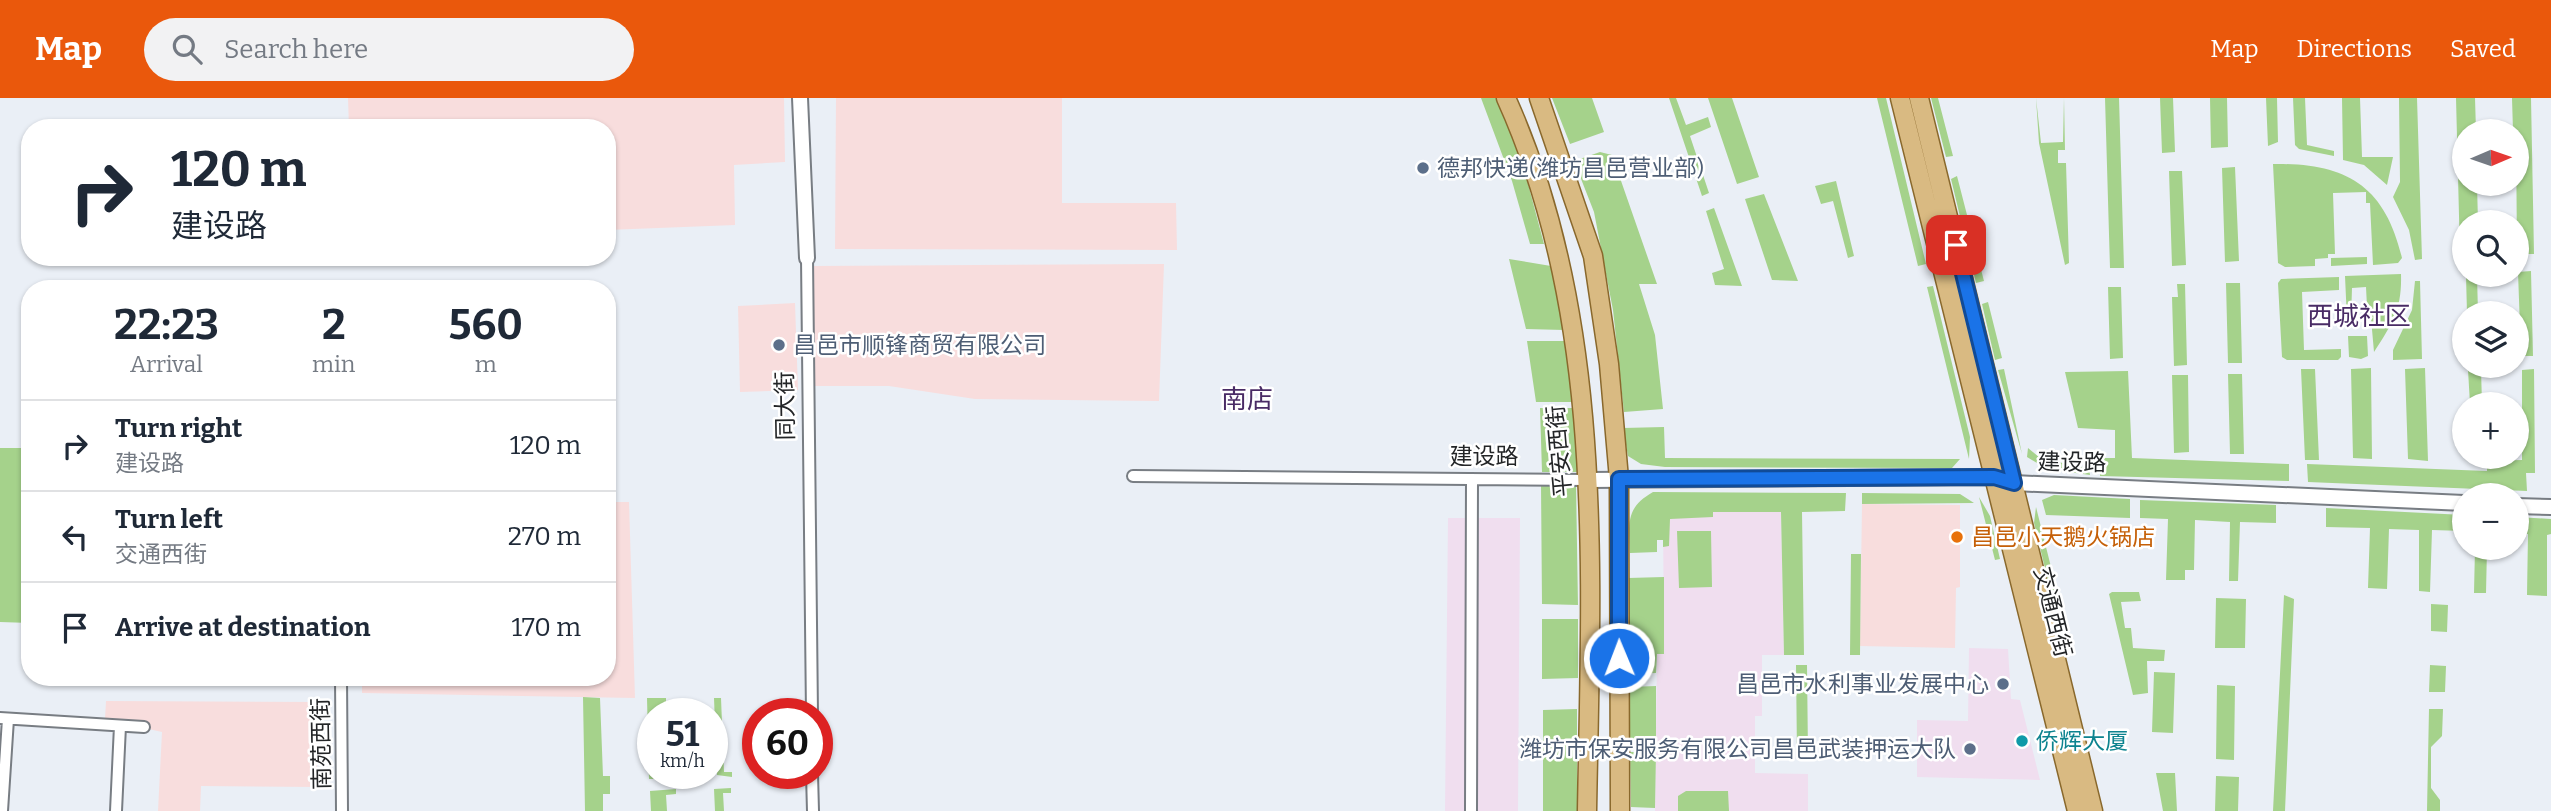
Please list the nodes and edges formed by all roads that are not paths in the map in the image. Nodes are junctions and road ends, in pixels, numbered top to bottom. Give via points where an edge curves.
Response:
1 (800, 98) edge
2 (1506, 98) edge
3 (1539, 98) edge
4 (1900, 98) edge
5 (1919, 98) edge
6 (807, 258) joint
7 (1133, 476) dead end
8 (1994, 477) junction
9 (1472, 479) junction
10 (1619, 479) junction
11 (1588, 480) junction
12 (2014, 483) junction
13 (2452, 502) edge
14 (2529, 506) edge
15 (2551, 507) edge
16 (341, 686) edge
17 (812, 698) edge
18 (4, 718) edge
19 (120, 726) junction
20 (144, 727) dead end
21 (812, 789) edge
22 (2, 811) edge
23 (116, 811) edge
24 (342, 811) edge
25 (813, 811) edge
26 (1471, 811) edge
27 (1587, 811) edge
28 (1620, 811) edge
29 (2077, 811) edge
30 (2093, 811) edge

1 - 6 street, 同大街
2 - 11 main road, 平安西街 via 1559,256 1573,334
3 - 10 main road via 1593,256
4 - 8 main road, 交通西街
5 - 12 main road, 交通西街
6 - 17 street, 同大街
7 - 9 street, 建设路
8 - 10 street, 建设路
8 - 12 street, 建设路
8 - 29 main road, 交通西街
9 - 11 street, 建设路
9 - 26 street
10 - 11 street, 建设路
10 - 28 main road
11 - 27 main road, 平安西街
12 - 13 street, 建设路
12 - 30 main road, 交通西街
14 - 15 street
16 - 24 street, 南苑西街
18 - 19 street
18 - 22 street
19 - 20 street
19 - 23 street
21 - 25 street

